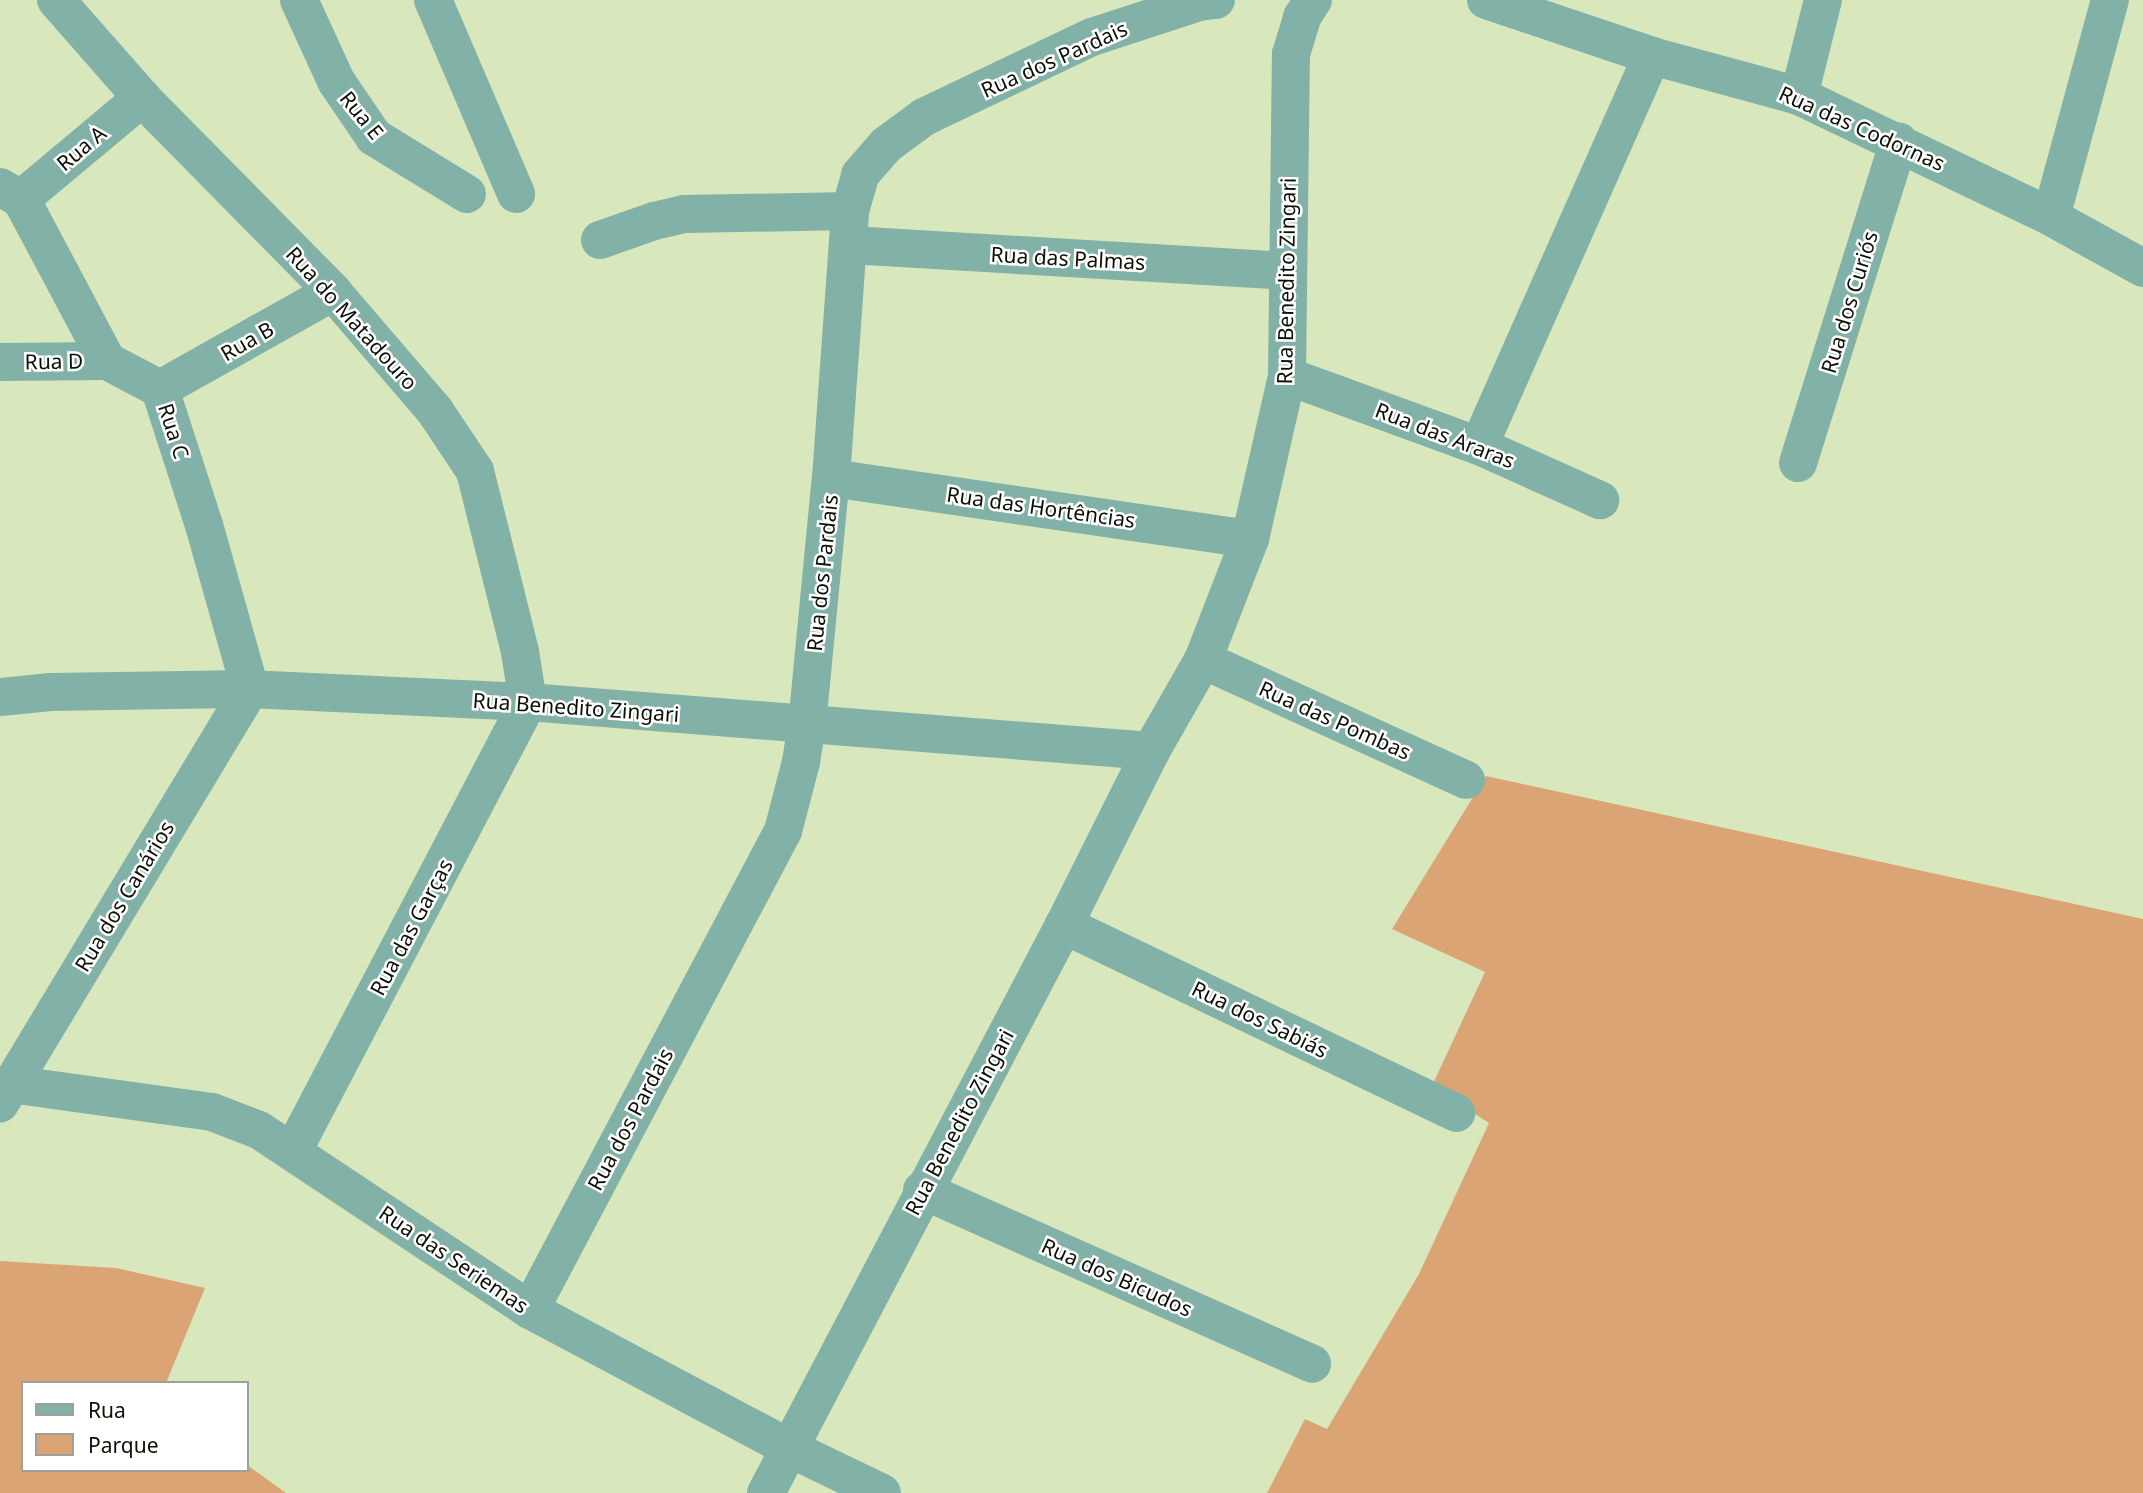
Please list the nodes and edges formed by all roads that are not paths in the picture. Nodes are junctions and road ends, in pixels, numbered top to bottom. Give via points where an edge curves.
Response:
1 (56, 0) edge
2 (299, 0) edge
3 (433, 0) edge
4 (1216, 0) edge
5 (1313, 0) edge
6 (1486, 0) edge
7 (1823, 0) edge
8 (2110, 0) edge
9 (1652, 56) junction
10 (1799, 96) junction
11 (142, 98) junction
12 (1899, 141) junction
13 (10, 193) edge
14 (467, 194) dead end
15 (516, 194) dead end
16 (2052, 217) junction
17 (850, 228) junction
18 (600, 240) dead end
19 (2143, 268) edge
20 (1287, 271) junction
21 (333, 292) junction
22 (107, 360) junction
23 (0, 362) edge
24 (1287, 376) junction
25 (160, 389) junction
26 (1479, 446) junction
27 (1798, 463) dead end
28 (831, 478) junction
29 (1600, 500) dead end
30 (1250, 539) junction
31 (1203, 660) junction
32 (250, 689) junction
33 (0, 697) edge
34 (528, 702) junction
35 (807, 725) junction
36 (1151, 751) junction
37 (1466, 780) dead end
38 (1064, 925) junction
39 (5, 1093) edge
40 (1456, 1112) dead end
41 (293, 1151) junction
42 (922, 1190) junction
43 (530, 1310) junction
44 (1312, 1363) dead end
45 (791, 1449) junction
46 (766, 1493) edge
47 (882, 1493) edge

1 - 11 street, Rua do Matadouro
2 - 14 street, Rua E via 336,81 374,137
3 - 15 street
4 - 17 street, Rua dos Pardais via 1092,37 924,117 886,145 860,175
5 - 20 street, Rua Benedito Zingari via 1302,17 1291,54
6 - 9 street, Rua das Codornas
7 - 10 street
8 - 16 street
9 - 10 street, Rua das Codornas
9 - 26 street
10 - 12 street, Rua das Codornas
11 - 13 street, Rua A
11 - 21 street, Rua do Matadouro
12 - 16 street, Rua das Codornas
12 - 27 street, Rua dos Curiós
13 - 22 street
16 - 19 street, Rua das Codornas
17 - 18 street, Rua das Palmas via 684,214
17 - 20 street, Rua das Palmas
17 - 28 street, Rua dos Pardais
20 - 24 street, Rua Benedito Zingari
21 - 25 street, Rua B
21 - 34 street, Rua do Matadouro via 435,411 475,471
22 - 23 street, Rua D
22 - 25 street, Rua C
24 - 26 street, Rua das Araras
24 - 30 street, Rua Benedito Zingari
25 - 32 street, Rua C
26 - 29 street, Rua das Araras
28 - 30 street, Rua das Hortências
28 - 35 street, Rua dos Pardais
30 - 31 street, Rua Benedito Zingari
31 - 36 street, Rua Benedito Zingari
31 - 37 street, Rua das Pombas
32 - 33 street, Rua Benedito Zingari
32 - 34 street, Rua Benedito Zingari
32 - 39 street, Rua dos Canários
34 - 35 street, Rua Benedito Zingari
34 - 41 street, Rua das Garças
35 - 36 street, Rua Benedito Zingari
35 - 43 street, Rua dos Pardais via 783,831
36 - 38 street, Rua Benedito Zingari
38 - 40 street, Rua dos Sabiás
38 - 42 street, Rua Benedito Zingari
39 - 41 street, Rua das Seriemas via 212,1112 259,1130
41 - 43 street, Rua das Seriemas
42 - 44 street, Rua dos Bicudos
42 - 45 street, Rua Benedito Zingari
43 - 45 street, Rua das Seriemas
45 - 46 street, Rua Benedito Zingari
45 - 47 street, Rua das Seriemas

